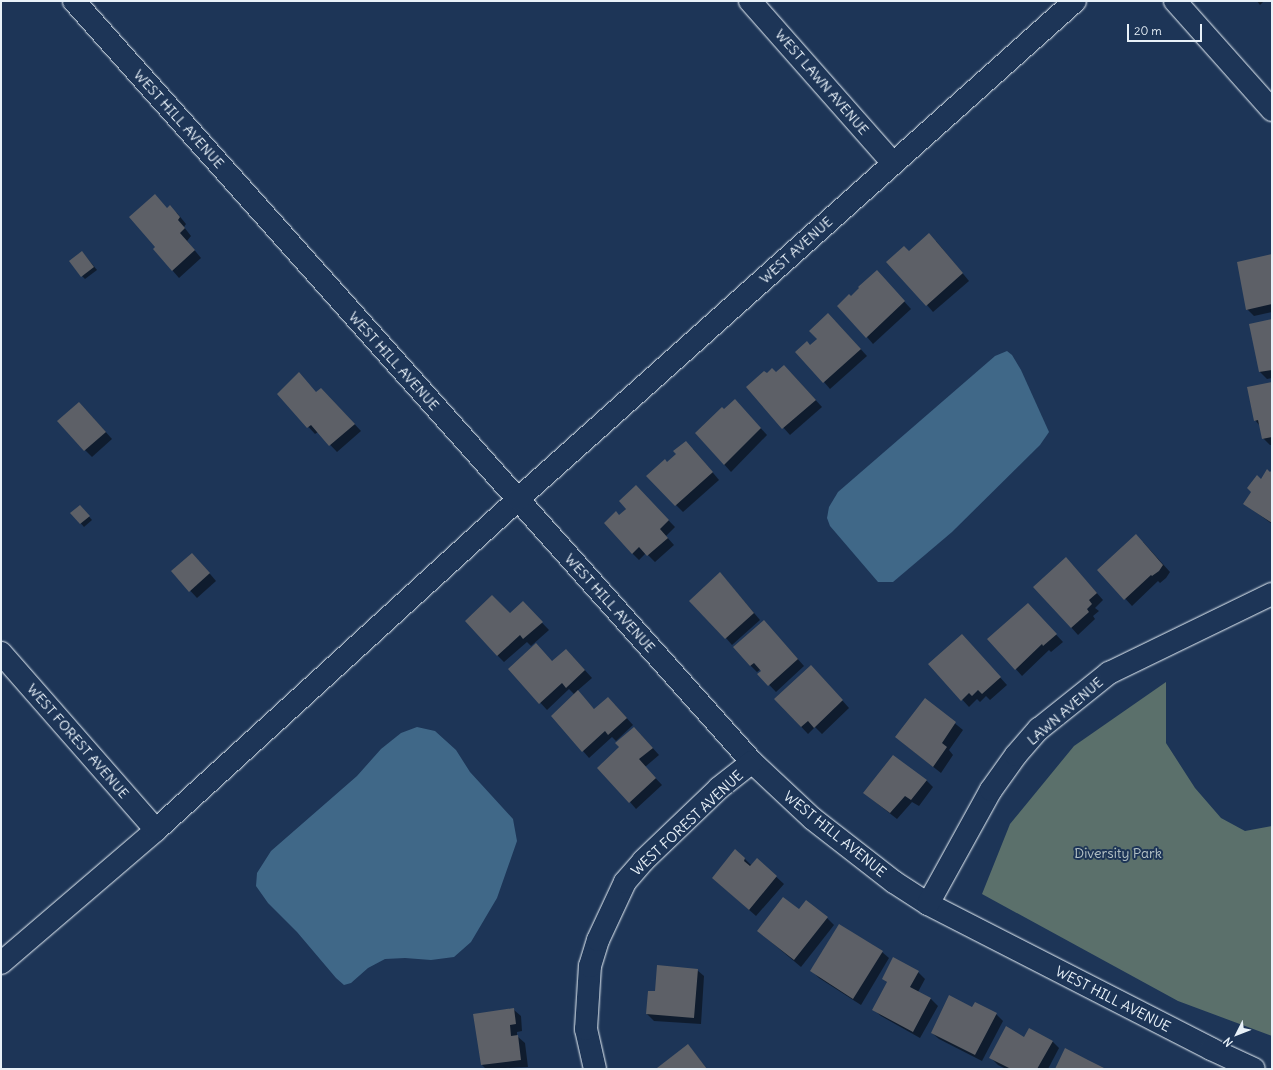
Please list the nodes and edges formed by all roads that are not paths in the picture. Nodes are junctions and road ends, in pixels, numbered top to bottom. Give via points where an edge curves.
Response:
1 (74, 1) edge
2 (750, 1) edge
3 (1075, 1) edge
4 (1175, 1) edge
5 (1272, 110) edge
6 (893, 163) junction
7 (518, 499) junction
8 (1272, 594) edge
9 (1, 653) edge
10 (752, 762) junction
11 (156, 830) junction
12 (928, 904) junction
13 (1, 962) edge
14 (596, 1069) edge
15 (1254, 1069) edge

1 - 7 street, WEST HILL AVENUE
2 - 6 street, WEST LAWN AVENUE
3 - 6 street, WEST AVENUE
4 - 5 street
6 - 7 street, WEST AVENUE
7 - 10 street, WEST HILL AVENUE
7 - 11 street, WEST AVENUE
8 - 12 street, LAWN AVENUE via 1109,673 1039,730 1016,755 991,790
9 - 11 street, WEST FOREST AVENUE
10 - 12 street, WEST HILL AVENUE via 813,819 894,882
10 - 14 street, WEST FOREST AVENUE via 719,788 643,861 625,882 598,940 590,966 586,1029
11 - 13 street, WEST AVENUE
12 - 15 street, WEST HILL AVENUE

